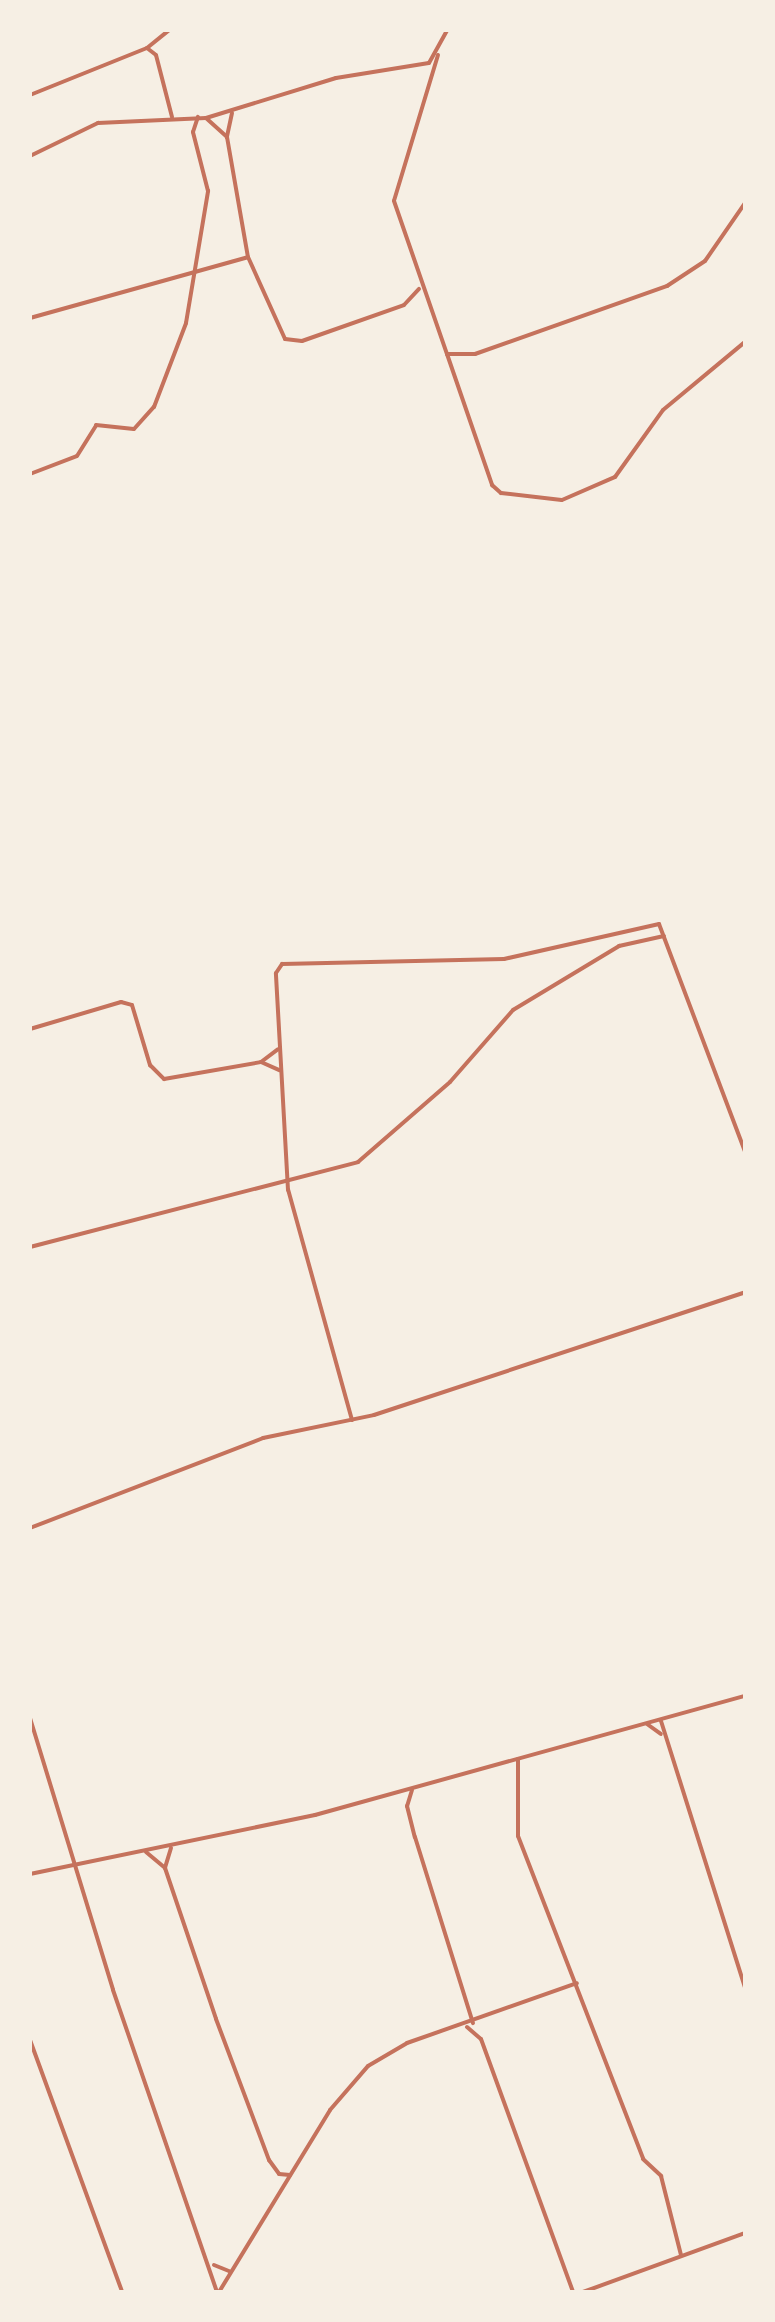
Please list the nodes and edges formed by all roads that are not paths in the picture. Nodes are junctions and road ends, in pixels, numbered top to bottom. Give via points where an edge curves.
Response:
1 (169, 30) edge
2 (447, 30) edge
3 (147, 48) junction
4 (438, 55) junction
5 (30, 95) edge
6 (232, 113) junction
7 (172, 117) junction
8 (198, 117) junction
9 (206, 118) junction
10 (227, 137) junction
11 (30, 156) edge
12 (745, 203) edge
13 (248, 257) junction
14 (195, 271) junction
15 (420, 288) junction
16 (30, 318) edge
17 (745, 342) edge
18 (447, 354) junction
19 (30, 474) edge
20 (664, 936) junction
21 (30, 1029) edge
22 (279, 1049) junction
23 (261, 1062) junction
24 (279, 1071) junction
25 (745, 1151) edge
26 (285, 1164) junction
27 (300, 1176) junction
28 (287, 1177) junction
29 (30, 1247) edge
30 (745, 1292) edge
31 (352, 1420) junction
32 (30, 1528) edge
33 (745, 1696) edge
34 (30, 1718) edge
35 (661, 1721) junction
36 (646, 1723) junction
37 (661, 1734) junction
38 (519, 1757) junction
39 (504, 1762) junction
40 (512, 1771) junction
41 (412, 1790) junction
42 (171, 1848) junction
43 (146, 1852) junction
44 (75, 1868) junction
45 (165, 1868) junction
46 (30, 1874) edge
47 (577, 1983) junction
48 (745, 1988) edge
49 (473, 2023) junction
50 (465, 2026) junction
51 (30, 2040) edge
52 (290, 2175) junction
53 (745, 2233) edge
54 (681, 2255) junction
55 (212, 2263) junction
56 (232, 2272) junction
57 (122, 2292) edge
58 (218, 2292) edge
59 (573, 2292) edge
60 (583, 2292) edge

1 - 3 street
2 - 4 street
3 - 5 street
3 - 7 street via 156,55
4 - 6 street
4 - 15 street via 394,201
6 - 9 street
6 - 10 street
7 - 8 street
7 - 11 street via 98,123
8 - 9 street
8 - 14 street via 193,132 208,191
9 - 10 street
10 - 13 street
12 - 18 street via 705,261 667,286 475,354
13 - 14 street
13 - 15 street via 288,342 404,305
14 - 16 street
14 - 19 street via 178,349 141,424 126,431 96,425 77,456
15 - 18 street
17 - 18 street via 663,410 615,477 562,500 501,493 492,485
20 - 22 street via 659,924 504,959 450,963 291,961 276,973
20 - 25 street
20 - 27 street via 619,946 513,1010 450,1082 368,1156
21 - 23 street via 121,1002 132,1005 150,1065 164,1079
22 - 23 street
22 - 24 street
23 - 24 street
24 - 26 street
26 - 27 street
26 - 28 street
27 - 28 street
28 - 29 street
28 - 31 street
30 - 31 street
31 - 32 street via 263,1438
33 - 35 street
34 - 44 street
35 - 36 street
35 - 37 street
36 - 37 street
36 - 38 street
37 - 48 street
38 - 39 street
38 - 40 street
39 - 40 street
39 - 41 street
40 - 47 street via 518,1836
41 - 42 street
41 - 49 street via 407,1806 415,1837
42 - 43 street
42 - 45 street
43 - 44 street
43 - 45 street
44 - 46 street
44 - 55 street
45 - 52 street via 269,2160 279,2174
47 - 49 street
47 - 54 street via 643,2159 661,2176
49 - 50 street
50 - 52 street via 407,2043 368,2066
50 - 59 street via 481,2039
51 - 57 street
52 - 56 street
53 - 54 street
54 - 60 street
55 - 56 street
55 - 58 street
56 - 58 street

